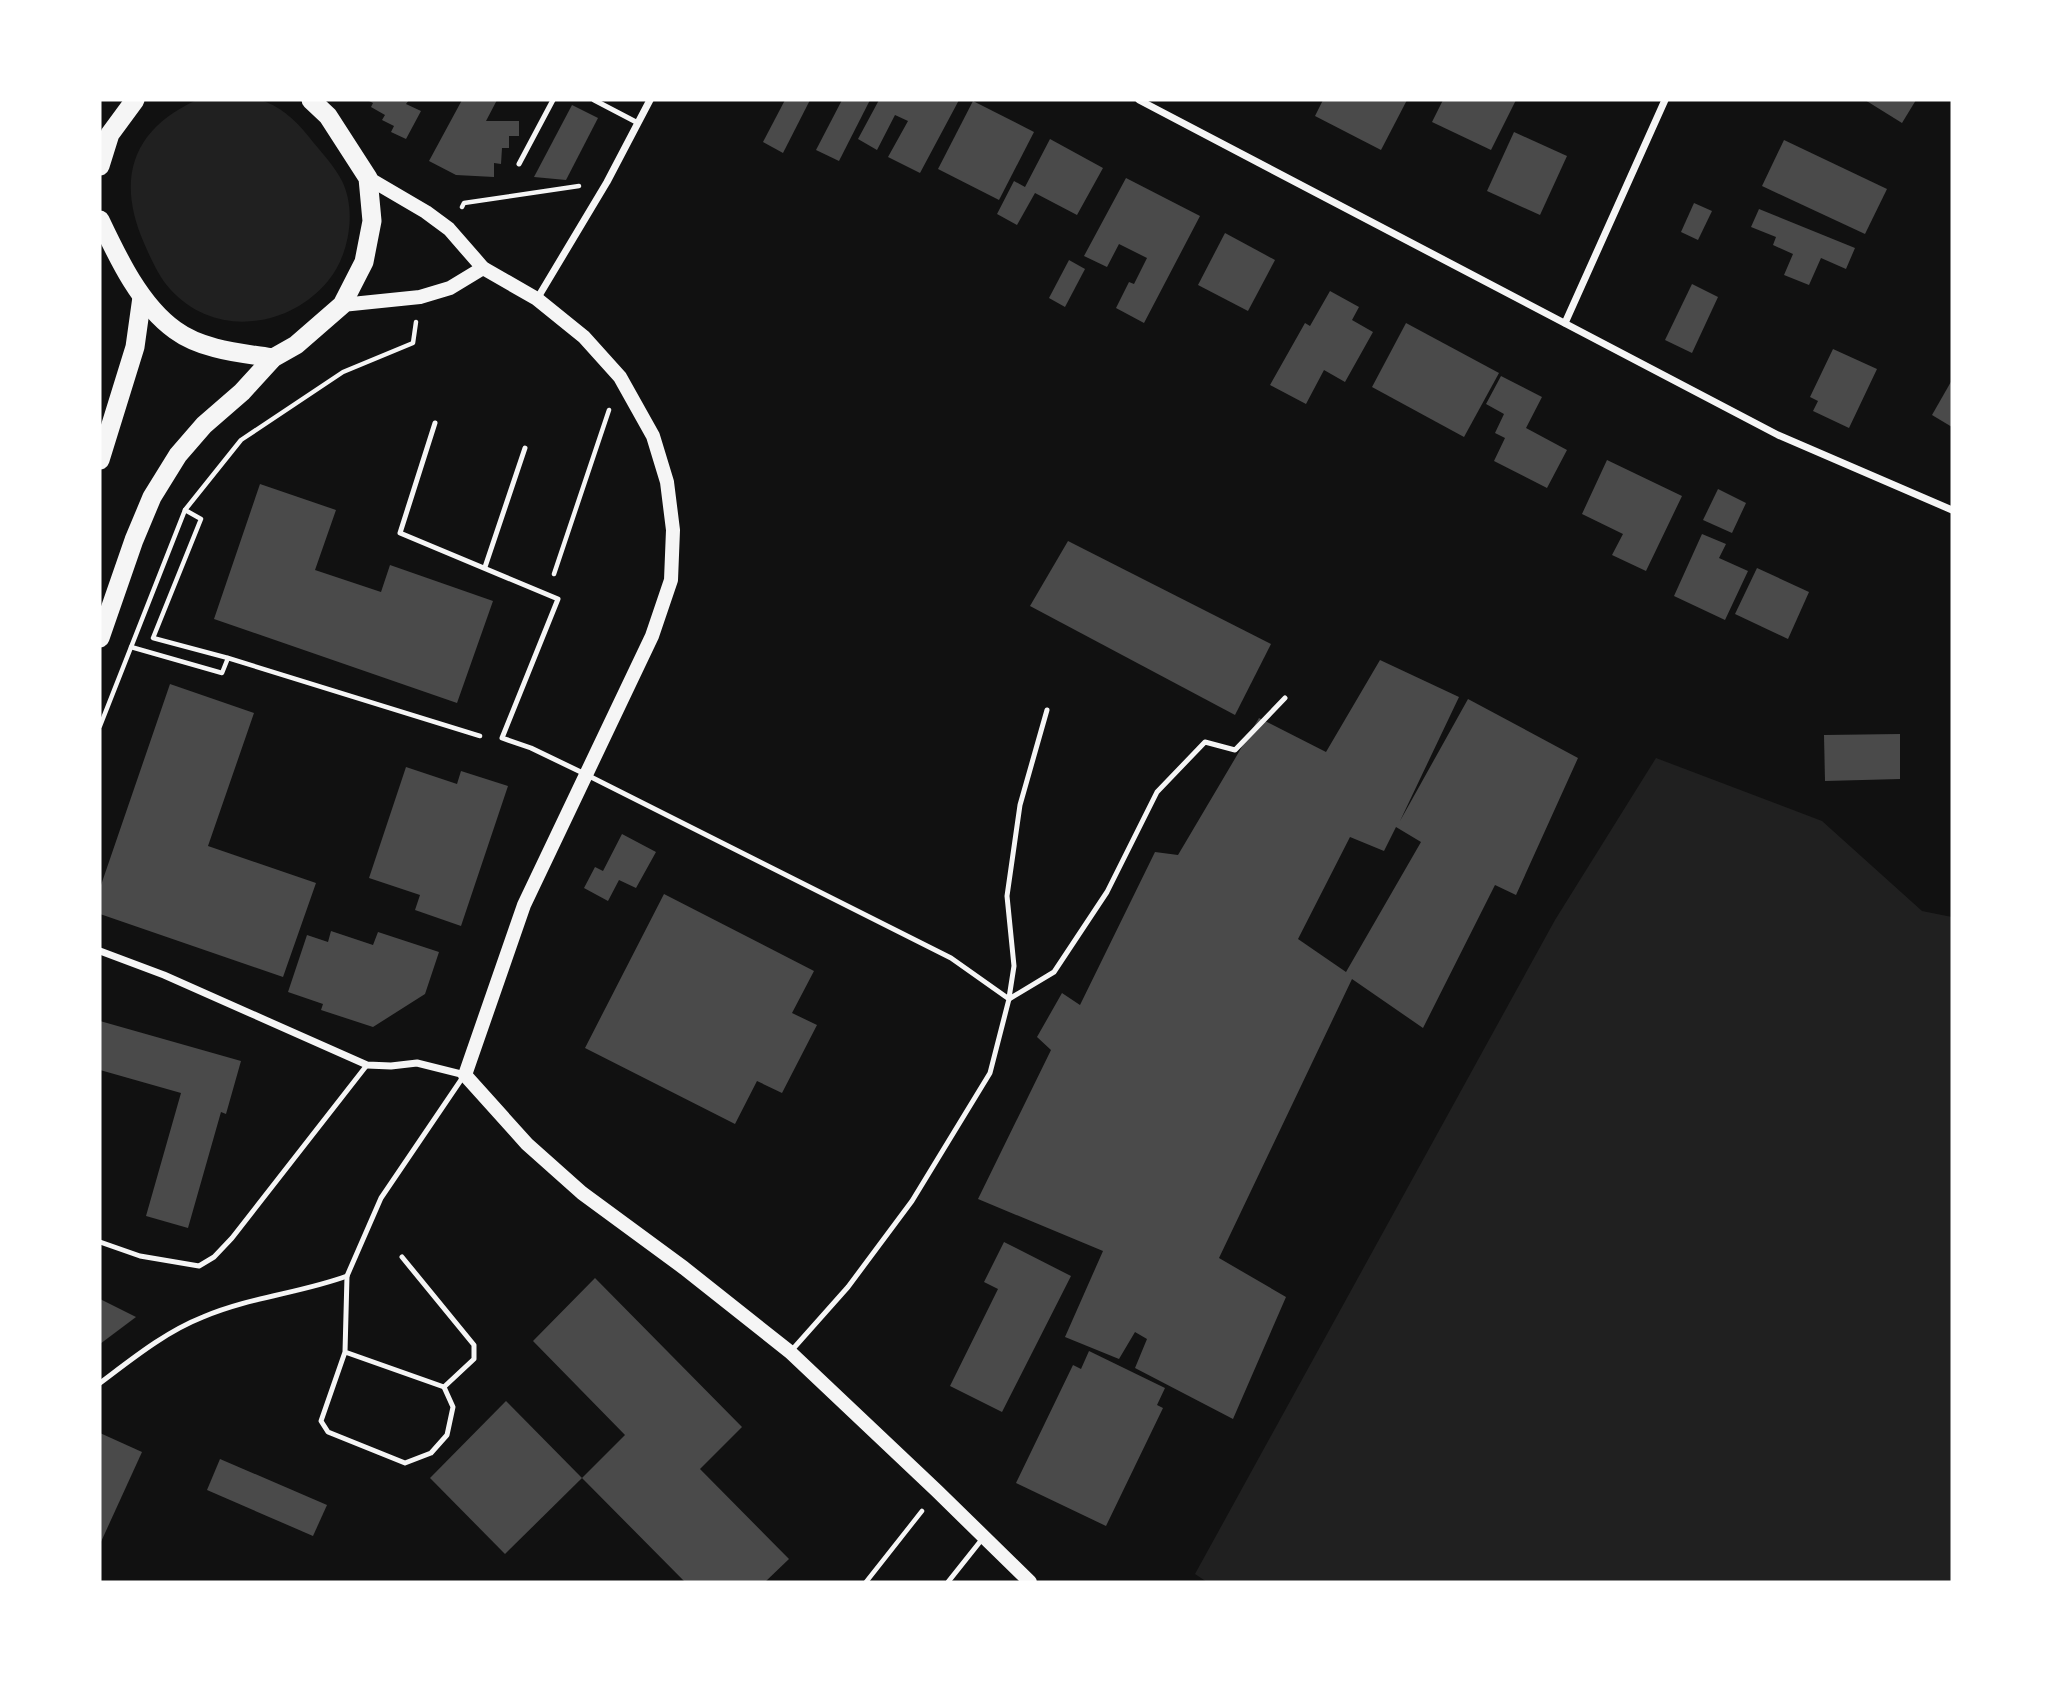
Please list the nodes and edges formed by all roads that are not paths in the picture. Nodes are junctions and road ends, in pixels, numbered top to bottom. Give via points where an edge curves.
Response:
1 (129, 100) edge
2 (311, 100) edge
3 (553, 100) edge
4 (594, 100) edge
5 (650, 100) edge
6 (1139, 100) edge
7 (1665, 100) edge
8 (638, 123) junction
9 (519, 164) dead end
10 (100, 166) edge
11 (368, 178) junction
12 (100, 220) edge
13 (483, 268) junction
14 (142, 297) junction
15 (537, 299) junction
16 (342, 305) junction
17 (1565, 323) junction
18 (273, 358) junction
19 (435, 422) dead end
20 (525, 448) dead end
21 (100, 460) edge
22 (1952, 510) edge
23 (485, 567) junction
24 (100, 638) edge
25 (1285, 698) dead end
26 (1047, 709) dead end
27 (585, 774) junction
28 (100, 951) edge
29 (1009, 999) junction
30 (367, 1065) junction
31 (465, 1074) junction
32 (100, 1242) edge
33 (402, 1257) dead end
34 (347, 1276) junction
35 (345, 1352) junction
36 (790, 1352) junction
37 (100, 1383) edge
38 (444, 1387) junction
39 (984, 1536) junction
40 (948, 1582) edge
41 (1030, 1582) edge

1 - 10 highway via 110,134
2 - 11 highway via 328,116
3 - 9 lane
4 - 8 lane
5 - 8 street
6 - 17 street
7 - 17 street
8 - 15 street
11 - 13 main road via 449,229
11 - 16 highway via 372,220 364,262
12 - 14 highway
13 - 15 main road
13 - 16 main road via 450,288 420,297
14 - 18 highway via 176,331 207,346
14 - 21 highway via 135,347
15 - 27 main road via 584,337 620,377 653,436 667,482 673,530 671,580 652,636
16 - 18 highway via 296,345
17 - 22 street via 1778,435
18 - 24 highway via 178,454 152,497
19 - 23 lane via 400,533
20 - 23 lane
23 - 27 lane via 558,599 502,738
25 - 29 lane via 1235,750 1205,742 1157,792 1107,892 1054,972
26 - 29 lane via 1020,805 1007,896 1014,966
27 - 29 lane via 951,958
27 - 31 main road via 524,905
28 - 30 street
29 - 36 lane via 990,1073 912,1201 848,1287
30 - 31 street via 417,1063
30 - 32 lane via 214,1257 199,1266 140,1256
31 - 34 lane via 381,1198
31 - 36 main road via 527,1144 582,1193
33 - 38 lane via 474,1345 474,1359
34 - 35 lane
34 - 37 lane via 202,1317 152,1345
35 - 38 lane
35 - 38 lane via 321,1421 328,1432 405,1463 431,1453 447,1434 453,1407
36 - 39 main road
39 - 40 lane
39 - 41 main road

